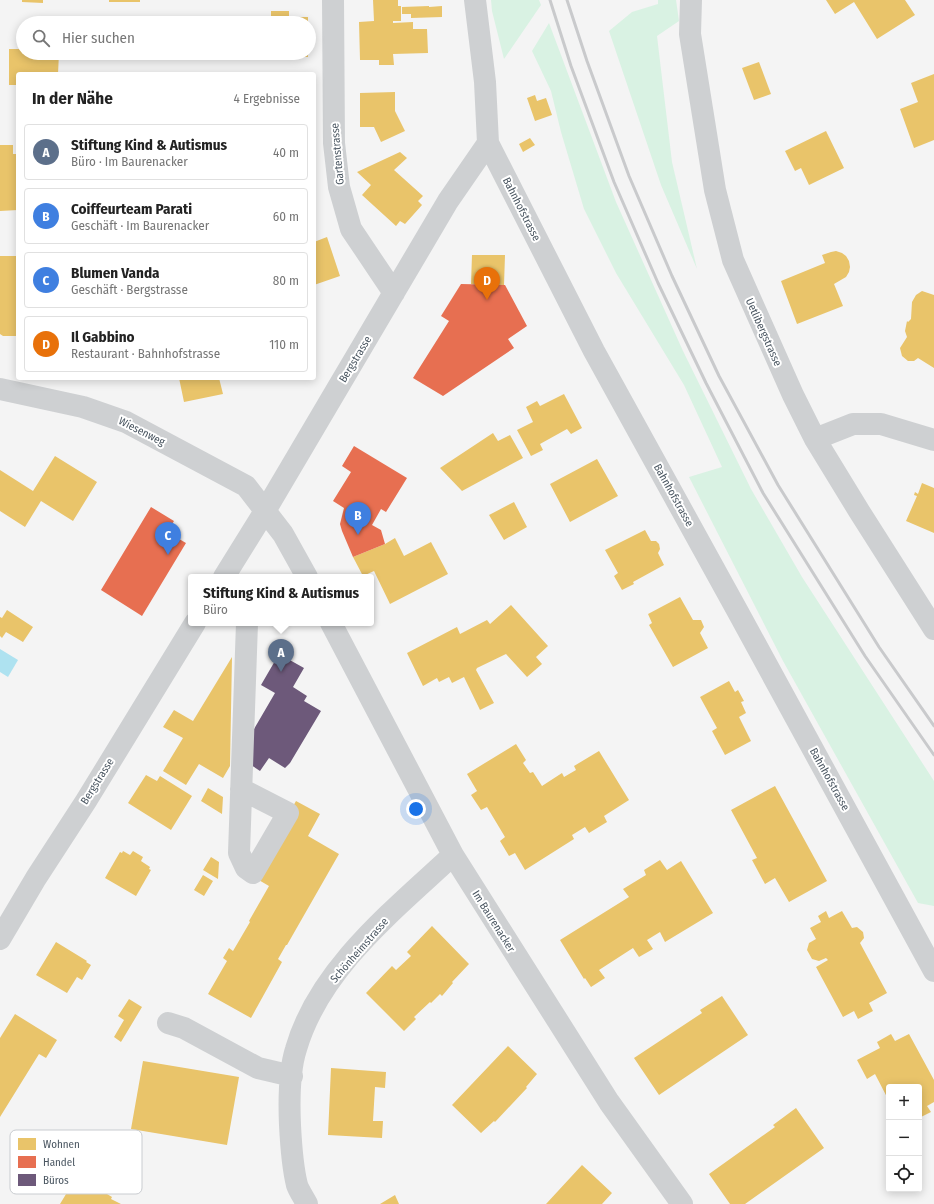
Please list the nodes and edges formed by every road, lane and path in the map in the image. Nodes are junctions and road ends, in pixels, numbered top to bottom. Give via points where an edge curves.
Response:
1 (333, 0) edge
2 (475, 0) edge
3 (691, 0) edge
4 (488, 143) junction
5 (394, 293) junction
6 (0, 389) edge
7 (815, 439) junction
8 (934, 440) edge
9 (265, 511) junction
10 (226, 574) edge
11 (305, 574) edge
12 (193, 626) edge
13 (246, 626) edge
14 (333, 626) edge
15 (934, 628) edge
16 (241, 789) dead end
17 (453, 855) junction
18 (0, 939) edge
19 (934, 971) edge
20 (168, 1023) dead end
21 (292, 1076) junction
22 (307, 1204) edge
23 (682, 1204) edge

1 - 5 street, Gartenstrasse via 334,143 339,187 351,229
2 - 4 street, Bahnhofstrasse
3 - 7 street, Uetlibergstrasse via 690,34 715,190 733,260
4 - 5 street, Bergstrasse via 448,201
4 - 19 street, Bahnhofstrasse via 594,351
5 - 9 street, Bergstrasse
6 - 9 street, Wiesenweg via 83,407 126,422 246,486
7 - 8 street via 853,424 881,424
7 - 15 street, Uetlibergstrasse
9 - 10 street, Bergstrasse
9 - 11 street via 283,534
12 - 18 street, Bergstrasse
13 - 16 street
14 - 17 street, Im Baurenacker
17 - 21 street, Schönheimstrasse via 371,933 340,967 304,1024 295,1051
17 - 23 street, Im Baurenacker via 608,1102
20 - 21 street via 184,1028 258,1068
21 - 22 street, Schönheimstrasse via 292,1155 298,1186

